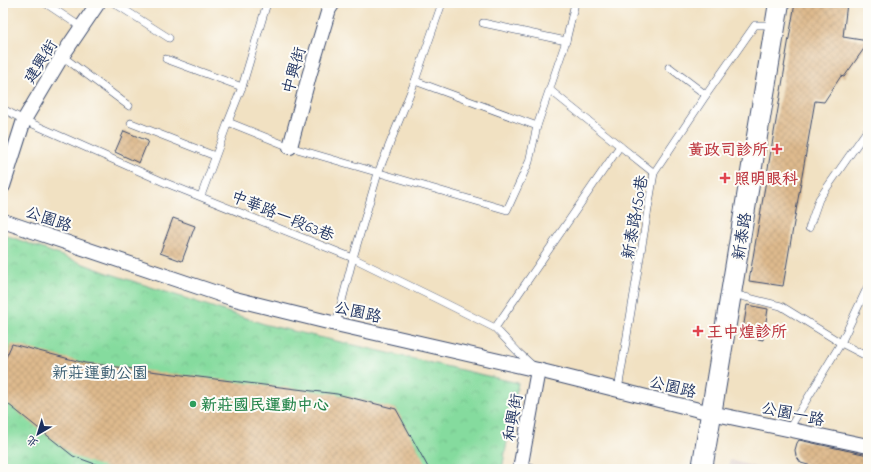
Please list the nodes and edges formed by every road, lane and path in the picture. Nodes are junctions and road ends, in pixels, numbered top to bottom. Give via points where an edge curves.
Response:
1 (45, 3) edge
2 (98, 3) edge
3 (114, 3) edge
4 (267, 3) edge
5 (333, 3) edge
6 (442, 3) edge
7 (576, 3) edge
8 (779, 3) edge
9 (483, 22) dead end
10 (776, 25) junction
11 (81, 28) junction
12 (169, 38) dead end
13 (566, 41) junction
14 (62, 56) junction
15 (166, 59) dead end
16 (669, 67) dead end
17 (415, 81) junction
18 (242, 87) junction
19 (550, 90) junction
20 (706, 95) junction
21 (129, 106) dead end
22 (3, 109) edge
23 (24, 120) junction
24 (228, 122) junction
25 (131, 123) dead end
26 (537, 126) junction
27 (868, 129) edge
28 (620, 146) junction
29 (290, 147) junction
30 (216, 156) junction
31 (378, 173) junction
32 (654, 173) junction
33 (3, 186) edge
34 (201, 196) junction
35 (3, 221) edge
36 (808, 228) dead end
37 (353, 258) junction
38 (868, 286) edge
39 (731, 293) junction
40 (336, 324) junction
41 (495, 328) junction
42 (841, 343) junction
43 (868, 357) edge
44 (538, 370) junction
45 (618, 390) junction
46 (711, 413) junction
47 (789, 429) junction
48 (868, 446) edge
49 (521, 466) edge
50 (536, 469) edge
51 (702, 469) edge

1 - 11 lane
2 - 11 street, 建興街
3 - 12 lane
4 - 18 lane
5 - 29 street, 中興街 via 329,9
6 - 17 lane
7 - 13 lane
8 - 10 main road, 新泰路
9 - 13 lane
10 - 20 lane, 新泰路150巷 via 755,25
10 - 39 main road, 新泰路
11 - 14 street, 建興街
13 - 19 lane
14 - 21 lane
14 - 23 street, 建興街
15 - 18 lane
16 - 20 lane
17 - 26 lane
17 - 31 lane
18 - 24 lane
19 - 26 lane
19 - 28 lane
20 - 32 lane, 新泰路150巷
22 - 23 lane, 中華路一段63巷
23 - 33 street, 建興街
23 - 34 lane, 中華路一段63巷
24 - 29 lane
24 - 30 lane
25 - 30 lane
26 - 31 lane via 529,162 507,210
27 - 36 lane via 819,199
28 - 32 lane
28 - 41 lane
29 - 31 lane
30 - 34 lane
31 - 37 lane
32 - 45 lane, 新泰路150巷
34 - 37 lane, 中華路一段63巷
35 - 40 street, 公園路 via 231,298
37 - 40 lane
37 - 41 lane, 中華路一段63巷
38 - 42 lane
39 - 42 lane via 781,306
39 - 46 main road, 新泰路
40 - 44 street, 公園路
41 - 44 lane, 中華路一段63巷
42 - 43 lane
42 - 47 lane
44 - 45 street, 公園路
44 - 49 street, 和興街
45 - 46 street, 公園路
46 - 47 street, 公園一路
46 - 51 main road, 新泰路
47 - 48 street, 公園一路
49 - 50 lane

